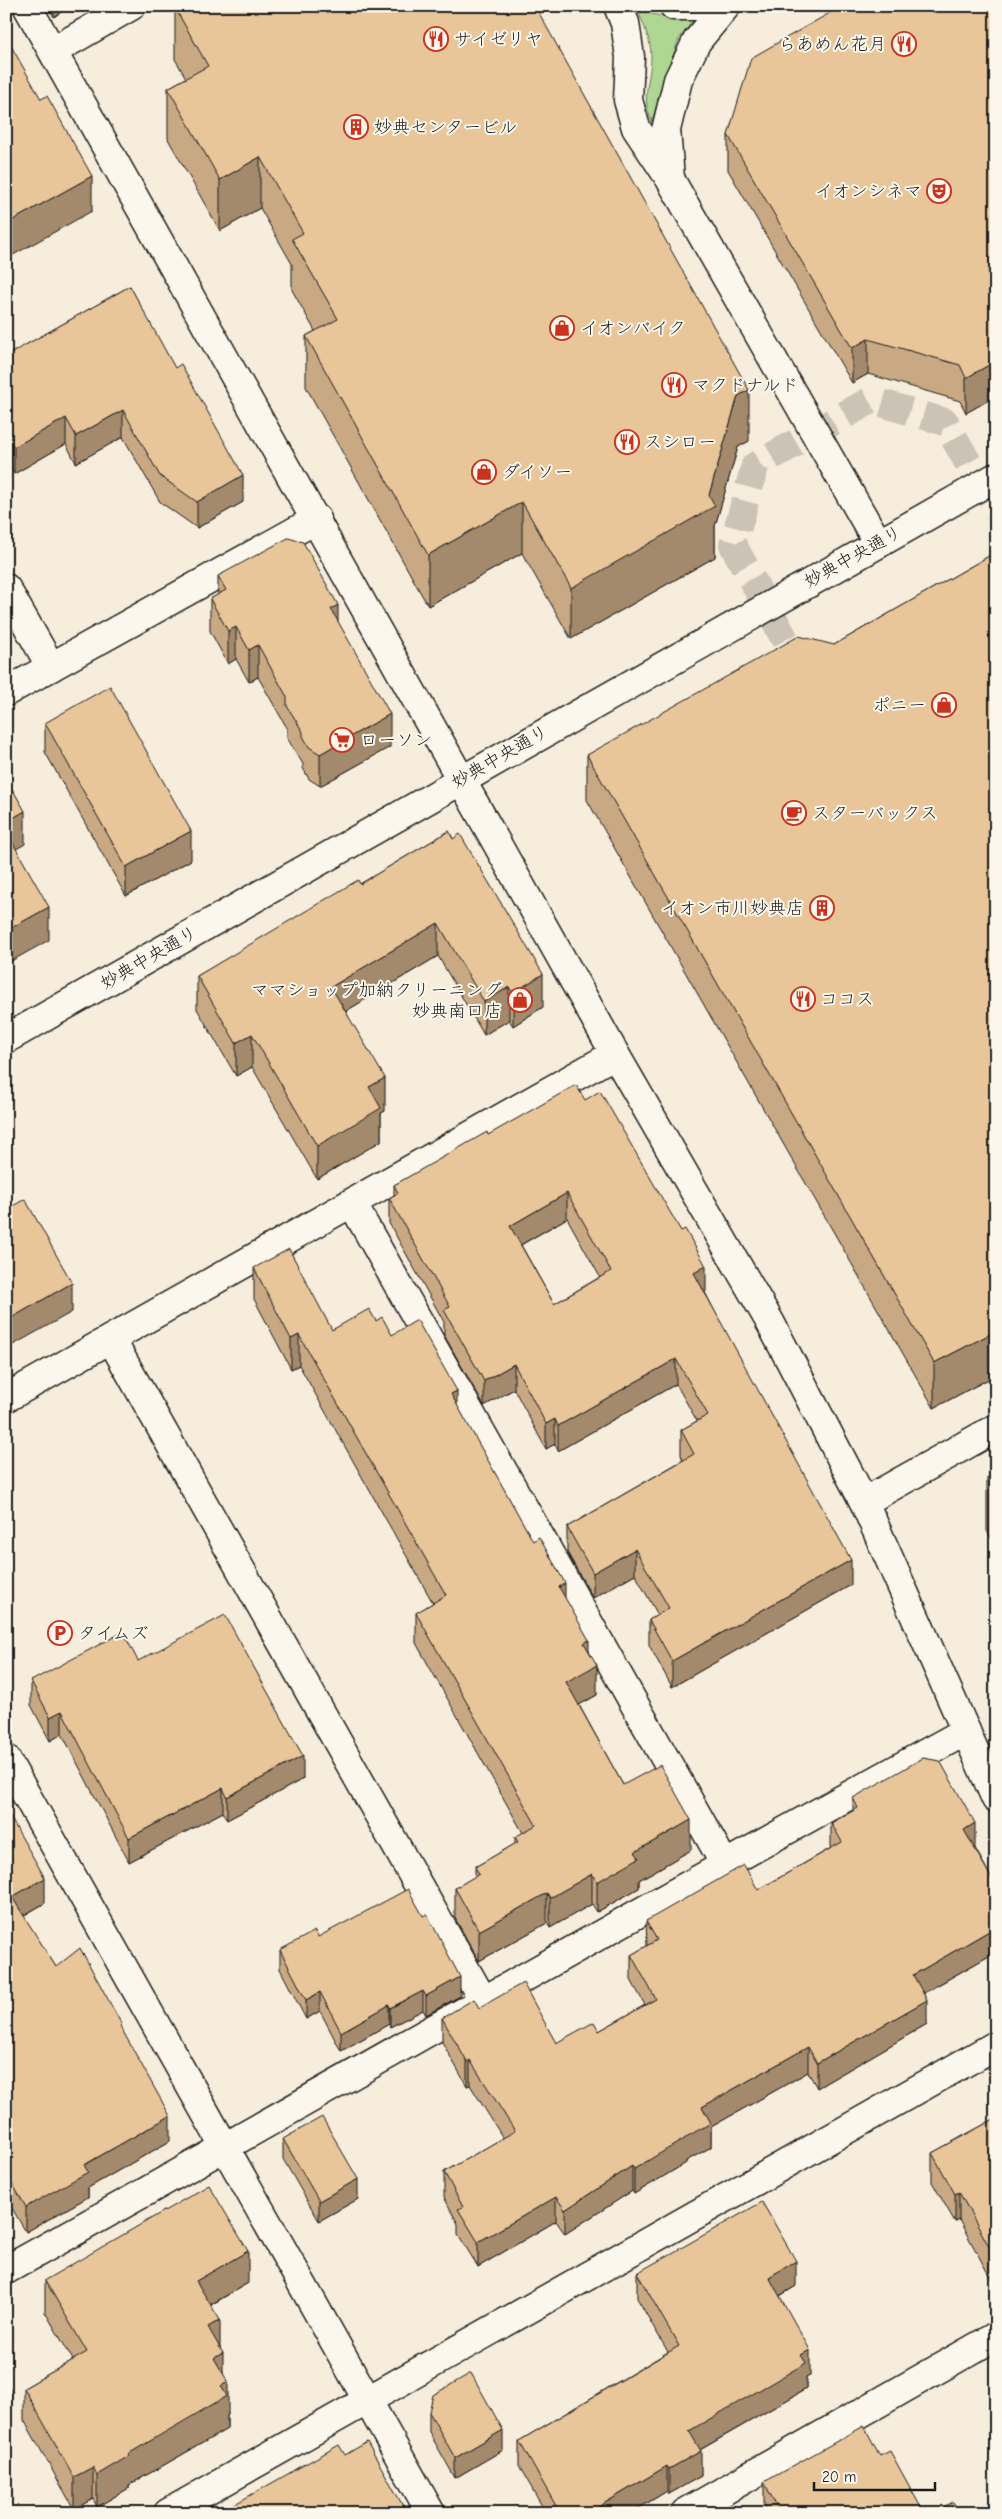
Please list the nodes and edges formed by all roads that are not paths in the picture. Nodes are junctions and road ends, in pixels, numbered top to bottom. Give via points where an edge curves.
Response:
1 (27, 6) edge
2 (131, 6) edge
3 (618, 6) edge
4 (674, 6) edge
5 (709, 6) edge
6 (726, 6) edge
7 (53, 51) junction
8 (670, 180) junction
9 (996, 477) edge
10 (317, 520) junction
11 (878, 543) junction
12 (6, 588) edge
13 (51, 666) junction
14 (6, 692) edge
15 (461, 779) junction
16 (6, 1039) edge
17 (615, 1054) junction
18 (352, 1203) junction
19 (111, 1339) junction
20 (6, 1398) edge
21 (996, 1428) edge
22 (864, 1502) junction
23 (966, 1731) junction
24 (6, 1759) edge
25 (996, 1800) edge
26 (724, 1863) junction
27 (484, 2002) junction
28 (996, 2045) edge
29 (226, 2148) junction
30 (6, 2270) edge
31 (996, 2336) edge
32 (368, 2400) junction
33 (168, 2513) edge
34 (431, 2513) edge
35 (685, 2513) edge

1 - 7 street
2 - 7 street
3 - 8 street via 625,23 630,57 628,100 636,128
4 - 5 street
6 - 8 street via 697,41 678,80 666,130
7 - 10 street
8 - 11 street
9 - 11 street, 妙典中央通り
10 - 13 street
10 - 15 street
11 - 15 street, 妙典中央通り
12 - 13 street
13 - 14 street
15 - 16 street, 妙典中央通り
15 - 17 street
17 - 18 street
17 - 22 street via 770,1322
18 - 19 street
18 - 26 street
19 - 20 street
19 - 27 street
21 - 22 street
22 - 23 street
23 - 25 street
23 - 26 street
24 - 29 street
26 - 27 street
27 - 29 street
28 - 32 street
29 - 30 street
29 - 32 street
31 - 35 street
32 - 33 street
32 - 34 street

